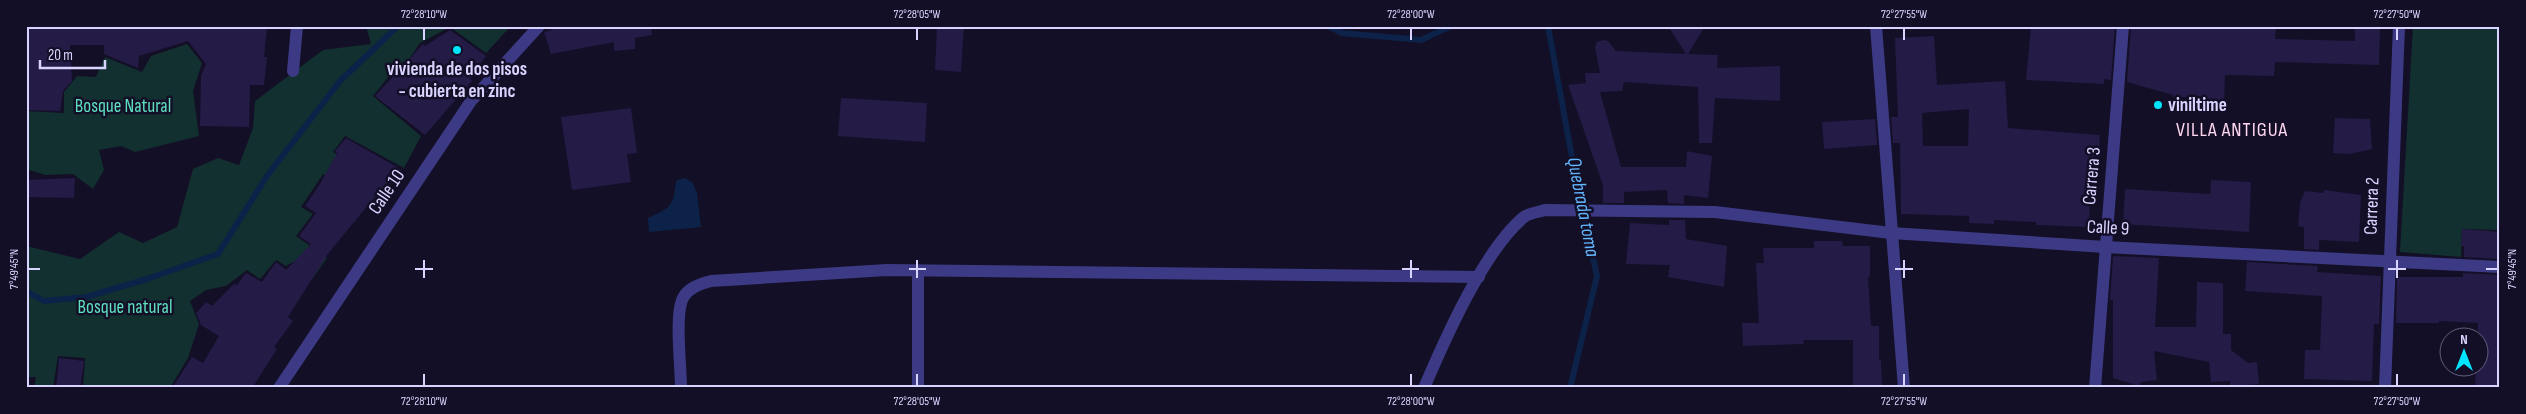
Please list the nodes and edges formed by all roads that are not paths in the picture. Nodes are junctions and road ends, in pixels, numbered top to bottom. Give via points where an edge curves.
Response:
1 (297, 26) edge
2 (539, 26) edge
3 (1876, 26) edge
4 (2123, 26) edge
5 (2399, 26) edge
6 (293, 72) dead end
7 (1891, 234) junction
8 (2105, 247) junction
9 (2389, 261) junction
10 (2500, 267) edge
11 (918, 271) junction
12 (1479, 277) junction
13 (279, 388) edge
14 (680, 388) edge
15 (918, 388) edge
16 (1424, 388) edge
17 (1904, 388) edge
18 (2095, 388) edge
19 (2385, 388) edge

1 - 6 street
2 - 13 street, Calle 10 via 470,101
3 - 7 street
4 - 8 street, Carrera 3
5 - 9 street, Carrera 2
7 - 8 street, Calle 9
7 - 12 street, Calle 9 via 1715,212 1545,210 1526,215 1501,240
7 - 17 street
8 - 9 street, Calle 9
8 - 18 street, Carrera 3
9 - 10 street, Calle 9
9 - 19 street, Carrera 2
11 - 12 street
11 - 14 street via 711,281 694,286 682,300
11 - 15 street
12 - 16 street, Calle 9

